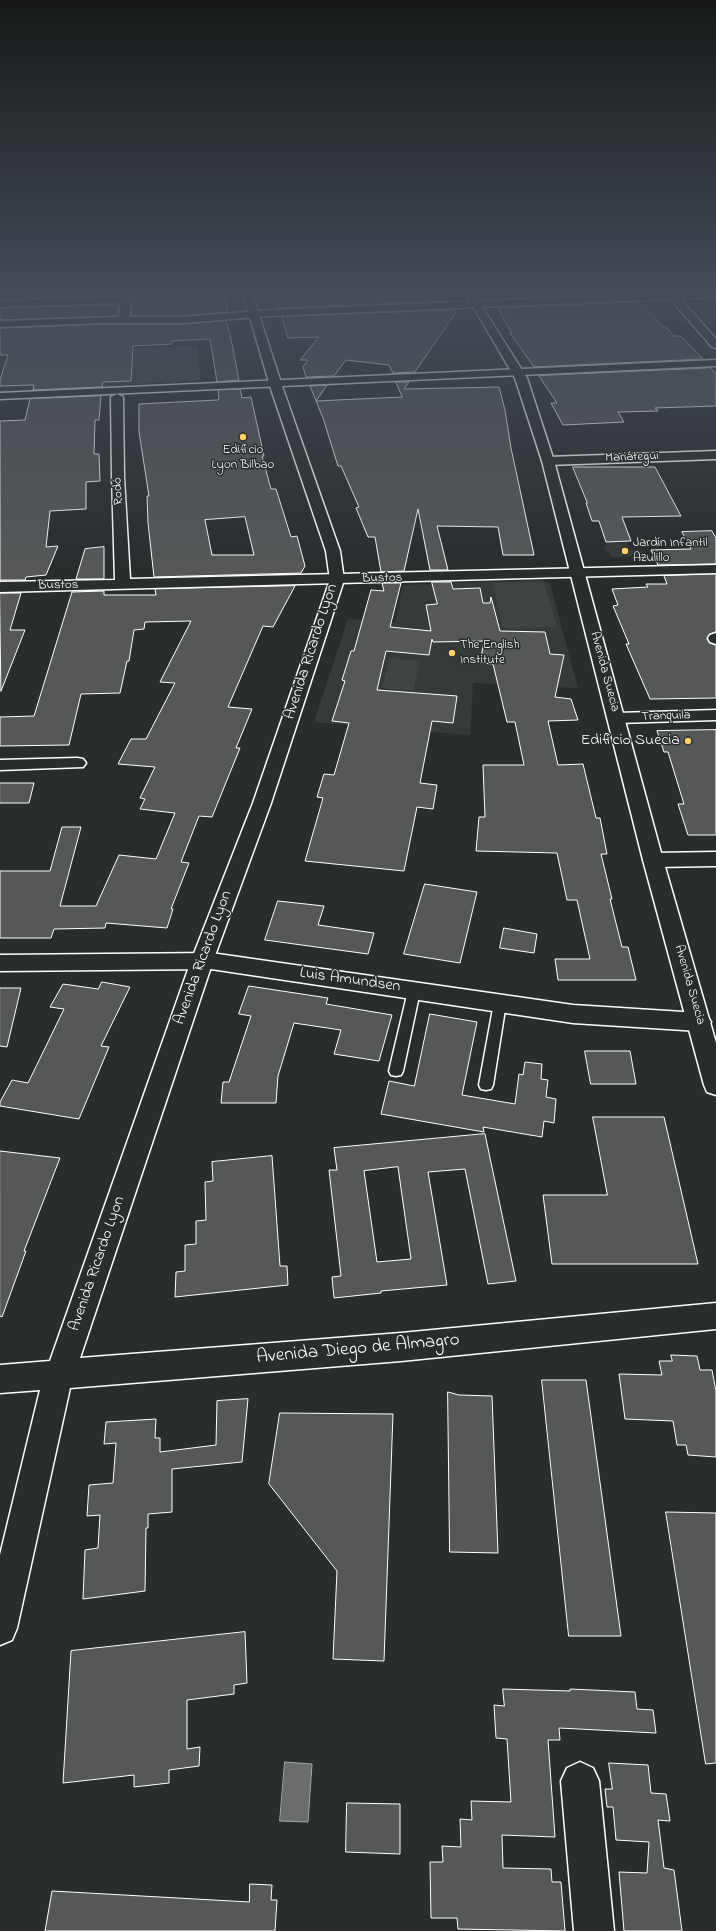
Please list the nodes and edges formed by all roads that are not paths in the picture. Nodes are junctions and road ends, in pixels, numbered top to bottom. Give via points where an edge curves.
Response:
1 (319, 384) edge
2 (523, 384) edge
3 (277, 386) junction
4 (0, 396) edge
5 (117, 397) junction
6 (0, 402) edge
7 (716, 455) edge
8 (548, 460) junction
9 (716, 569) edge
10 (577, 573) junction
11 (337, 580) junction
12 (122, 585) junction
13 (0, 588) edge
14 (716, 715) edge
15 (617, 718) junction
16 (77, 763) dead end
17 (0, 764) edge
18 (716, 859) edge
19 (653, 860) junction
20 (202, 961) junction
21 (0, 963) edge
22 (414, 990) junction
23 (500, 1003) junction
24 (699, 1022) junction
25 (396, 1071) dead end
26 (486, 1085) dead end
27 (716, 1085) edge
28 (716, 1316) edge
29 (61, 1373) junction
30 (0, 1379) edge
31 (0, 1628) edge
32 (580, 1781) dead end
33 (594, 1931) edge

1 - 3 street
2 - 8 street, Avenida Suecia
3 - 4 street
3 - 5 street
3 - 11 street, Avenida Ricardo Lyon via 333,551
5 - 6 street
5 - 12 street, Rodó
7 - 8 street, Mariátegui
8 - 10 street, Avenida Suecia
9 - 10 street, Bustos
10 - 11 street, Bustos
10 - 15 street, Avenida Suecia
11 - 12 street, Bustos
11 - 20 street, Avenida Ricardo Lyon via 262,803
12 - 13 street, Bustos
14 - 15 street, Tranquila
15 - 19 street, Avenida Suecia
16 - 17 street
18 - 19 street
19 - 24 street, Avenida Suecia
20 - 21 street, Luis Amundsen
20 - 22 street, Luis Amundsen
20 - 29 street, Avenida Ricardo Lyon
22 - 23 street, Luis Amundsen
22 - 25 lane
23 - 24 street, Luis Amundsen via 573,1014
23 - 26 lane
24 - 27 street, Avenida Suecia
28 - 29 street, Avenida Diego de Almagro via 402,1347
29 - 30 street, Avenida Diego de Almagro
29 - 31 street, Avenida Ricardo Lyon via 46,1415
32 - 33 street

